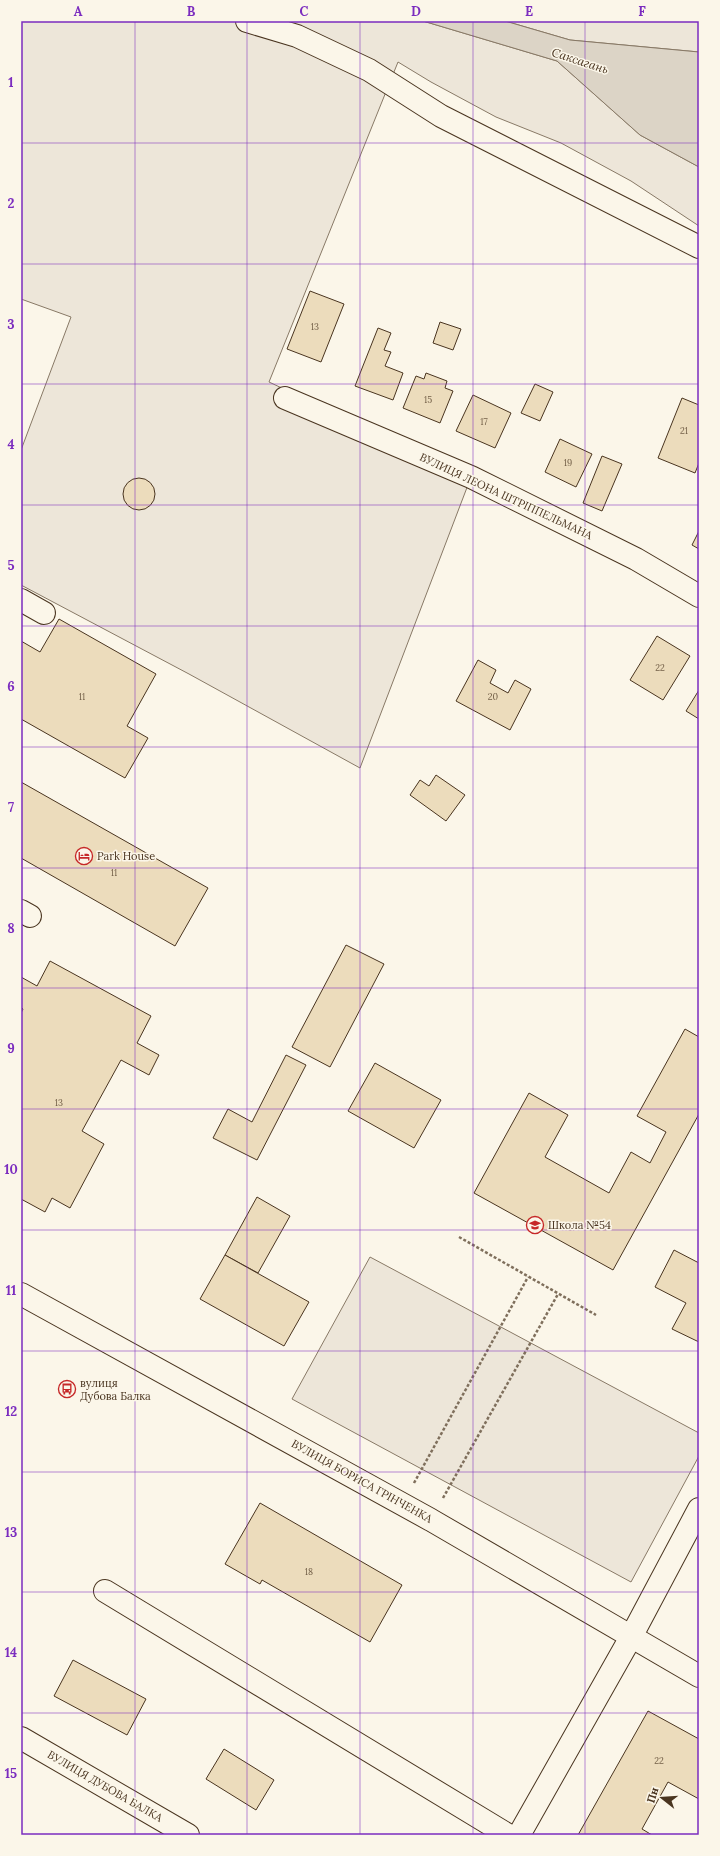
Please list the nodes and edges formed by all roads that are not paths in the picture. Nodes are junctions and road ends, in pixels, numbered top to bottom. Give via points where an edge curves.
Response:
1 (247, 21) edge
2 (699, 246) edge
3 (285, 398) dead end
4 (699, 596) edge
5 (21, 600) edge
6 (44, 613) dead end
7 (21, 1294) edge
8 (699, 1509) edge
9 (105, 1591) dead end
10 (631, 1637) junction
11 (699, 1676) edge
12 (21, 1738) edge
13 (188, 1835) edge
14 (508, 1835) edge
15 (520, 1835) edge

1 - 2 street via 297,36 369,70 441,116
3 - 4 street, ВУЛИЦЯ ЛЕОНА ШТРІППЕЛЬМАНА via 471,477 636,559
5 - 6 street
7 - 10 street, ВУЛИЦЯ БОРИСА ГРІНЧЕНКА via 431,1520
8 - 10 street
9 - 14 street
10 - 11 street, ВУЛИЦЯ БОРИСА ГРІНЧЕНКА
10 - 15 street
12 - 13 street, ВУЛИЦЯ ДУБОВА БАЛКА

